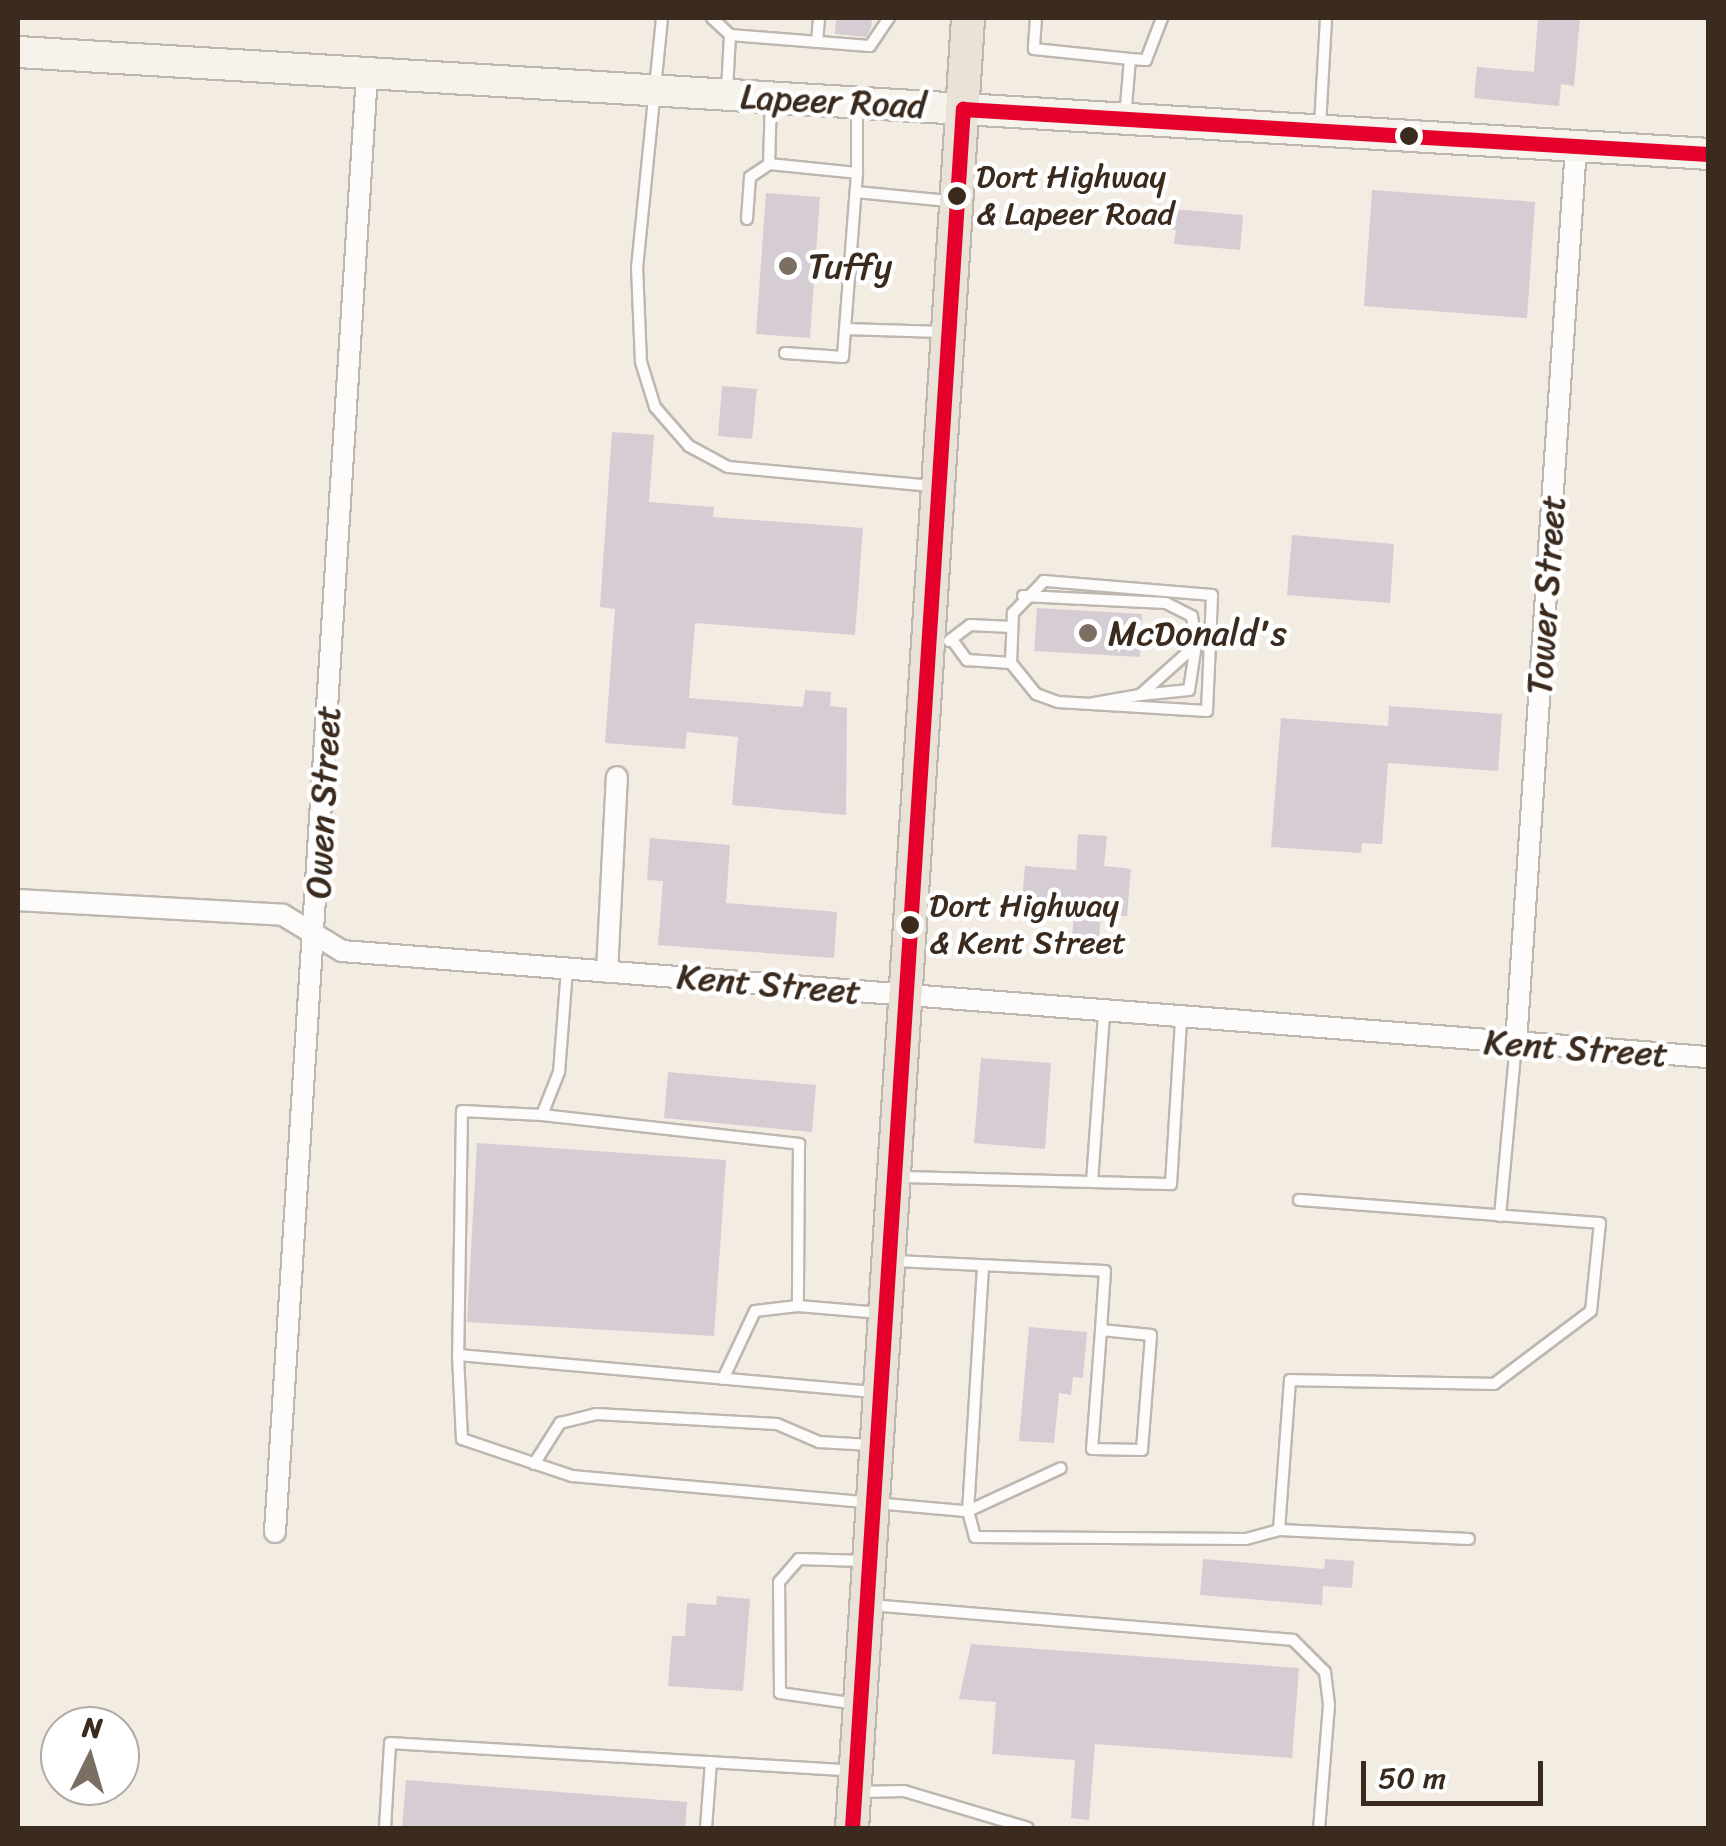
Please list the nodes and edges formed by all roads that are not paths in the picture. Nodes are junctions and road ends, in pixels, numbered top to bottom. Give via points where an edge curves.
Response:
1 (662, 18) edge
2 (712, 18) edge
3 (819, 18) edge
4 (888, 18) edge
5 (968, 18) edge
6 (1036, 18) edge
7 (1162, 18) edge
8 (1326, 18) edge
9 (730, 34) junction
10 (818, 42) junction
11 (18, 52) edge
12 (1130, 58) junction
13 (368, 72) junction
14 (654, 90) junction
15 (727, 95) junction
16 (770, 98) junction
17 (857, 102) junction
18 (963, 108) junction
19 (1124, 119) junction
20 (1320, 130) junction
21 (1576, 146) junction
22 (1708, 154) edge
23 (768, 164) junction
24 (857, 173) junction
25 (856, 192) junction
26 (957, 202) junction
27 (747, 219) dead end
28 (844, 329) junction
29 (948, 332) junction
30 (786, 353) dead end
31 (938, 486) junction
32 (1023, 596) junction
33 (1011, 627) junction
34 (941, 640) junction
35 (1196, 645) junction
36 (1011, 663) junction
37 (1140, 695) junction
38 (1092, 704) junction
39 (617, 777) dead end
40 (18, 900) edge
41 (315, 932) junction
42 (567, 969) junction
43 (607, 972) junction
44 (906, 998) junction
45 (1104, 1014) junction
46 (1181, 1020) junction
47 (1516, 1043) junction
48 (1708, 1057) edge
49 (542, 1116) junction
50 (894, 1177) junction
51 (1092, 1182) junction
52 (1299, 1200) dead end
53 (1500, 1216) junction
54 (888, 1260) junction
55 (984, 1267) junction
56 (798, 1306) junction
57 (885, 1314) junction
58 (1101, 1330) junction
59 (458, 1355) junction
60 (723, 1379) junction
61 (880, 1393) junction
62 (876, 1446) junction
63 (534, 1464) junction
64 (1062, 1468) dead end
65 (873, 1502) junction
66 (968, 1511) junction
67 (1279, 1530) junction
68 (275, 1532) dead end
69 (1469, 1539) dead end
70 (869, 1561) junction
71 (866, 1605) junction
72 (860, 1704) junction
73 (711, 1762) junction
74 (855, 1781) junction
75 (385, 1828) edge
76 (706, 1828) edge
77 (852, 1828) edge
78 (1028, 1828) edge
79 (1319, 1828) edge

1 - 14 lane
2 - 9 lane
3 - 10 lane
4 - 10 lane via 870,46
5 - 18 main road
6 - 12 lane via 1034,48
7 - 12 lane via 1146,60
8 - 20 lane
9 - 10 lane
9 - 15 lane
11 - 13 main road, Lapeer Road
12 - 19 lane
13 - 14 main road, Lapeer Road
13 - 41 street, Owen Street
14 - 15 main road, Lapeer Road
14 - 31 lane via 637,267 641,362 655,406 689,446 728,467
15 - 16 main road, Lapeer Road
16 - 17 main road, Lapeer Road
16 - 23 lane
17 - 18 main road, Lapeer Road
17 - 24 lane
18 - 19 main road, Lapeer Road
18 - 26 main road
19 - 20 main road, Lapeer Road
20 - 21 main road, Lapeer Road
21 - 22 main road, Lapeer Road
21 - 47 street, Tower Street
23 - 24 lane
23 - 27 lane via 750,177
24 - 25 lane
25 - 26 lane
25 - 28 lane
26 - 29 main road
28 - 29 lane
28 - 30 lane via 843,358
29 - 31 main road
31 - 34 main road
32 - 33 lane
32 - 35 lane via 1184,607
32 - 38 lane via 1044,581 1212,595 1208,711
33 - 34 lane via 970,625
33 - 36 lane
34 - 36 lane via 967,660
34 - 44 main road
35 - 37 lane
35 - 37 lane via 1188,690
36 - 38 lane via 1036,694
37 - 38 lane
39 - 43 street
40 - 41 street, Kent Street via 283,915
41 - 42 street, Kent Street via 342,950
41 - 68 street, Owen Street
42 - 43 street, Kent Street
42 - 49 lane via 559,1072
43 - 44 street, Kent Street
44 - 45 street, Kent Street
44 - 50 main road
45 - 46 street, Kent Street
45 - 51 lane
46 - 47 street, Kent Street
46 - 51 lane via 1171,1184
47 - 48 street, Kent Street
47 - 53 lane
49 - 56 lane via 799,1144
49 - 59 lane via 462,1111
50 - 51 lane
50 - 54 main road
52 - 53 lane
53 - 67 lane via 1600,1223 1591,1311 1494,1384 1290,1380
54 - 55 lane
54 - 57 main road
55 - 58 lane via 1105,1272
55 - 66 lane
56 - 57 lane
56 - 60 lane via 755,1311
57 - 61 main road
58 - 58 lane via 1092,1449 1142,1450 1151,1335
59 - 60 lane
59 - 63 lane via 462,1439
60 - 61 lane
61 - 62 main road
62 - 63 lane via 819,1442 777,1424 596,1414 560,1422
62 - 65 main road
63 - 65 lane via 572,1476
64 - 66 lane
65 - 66 lane
65 - 70 main road
66 - 67 lane via 975,1538 1145,1545
67 - 69 lane
70 - 71 main road
70 - 72 lane via 798,1559 779,1582 780,1694
71 - 72 main road
71 - 79 lane via 1293,1640 1313,1653 1327,1688
72 - 74 main road
73 - 74 lane
73 - 75 lane via 390,1743
73 - 76 lane
74 - 77 main road
74 - 78 lane

